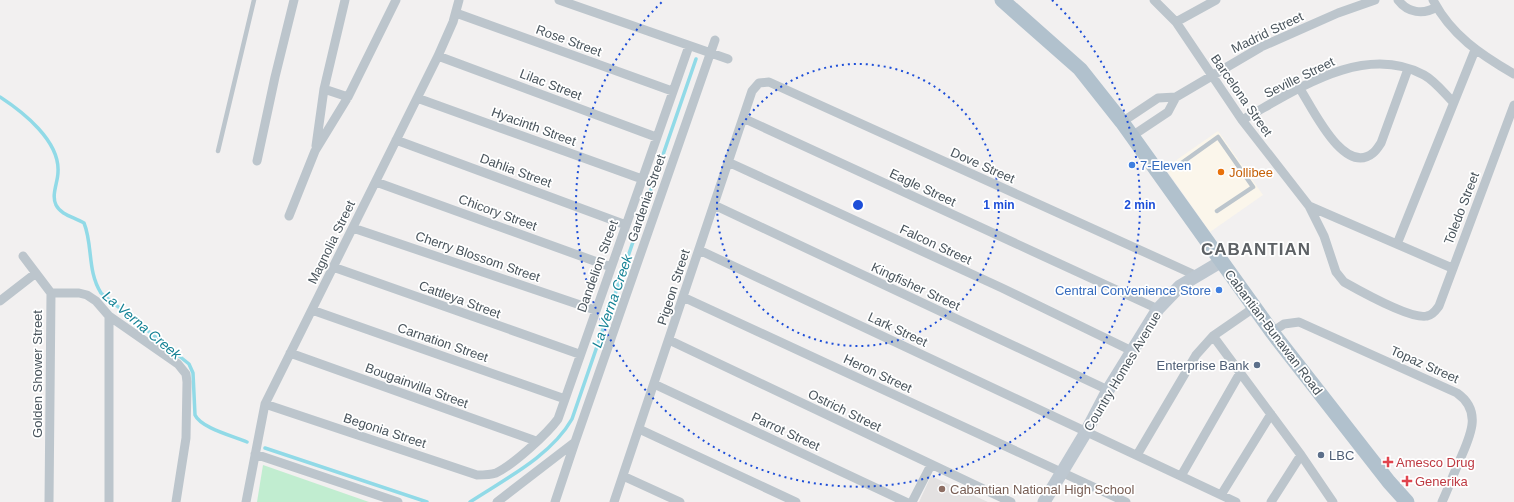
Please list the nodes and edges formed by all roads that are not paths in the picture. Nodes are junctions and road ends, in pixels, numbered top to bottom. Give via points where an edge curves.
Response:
1 (254, 0) edge
2 (294, 0) edge
3 (345, 0) edge
4 (396, 0) edge
5 (459, 0) edge
6 (559, 0) edge
7 (1002, 0) edge
8 (1154, 0) edge
9 (1216, 0) edge
10 (1375, 0) edge
11 (1398, 0) edge
12 (1435, 3) edge
13 (456, 14) junction
14 (1176, 22) junction
15 (715, 40) dead end
16 (689, 46) junction
17 (1475, 50) junction
18 (710, 54) junction
19 (438, 56) junction
20 (728, 60) dead end
21 (1408, 69) junction
22 (1514, 74) edge
23 (1212, 75) junction
24 (759, 83) joint
25 (324, 89) junction
26 (1300, 89) junction
27 (672, 91) junction
28 (348, 97) junction
29 (1176, 97) junction
30 (417, 98) junction
31 (1453, 102) junction
32 (1514, 105) edge
33 (743, 118) junction
34 (1242, 120) junction
35 (1122, 122) junction
36 (1132, 136) junction
37 (656, 137) junction
38 (396, 140) junction
39 (218, 151) dead end
40 (315, 151) junction
41 (257, 162) dead end
42 (728, 162) junction
43 (1183, 162) dead end
44 (642, 179) junction
45 (376, 182) junction
46 (714, 205) junction
47 (1309, 206) junction
48 (1217, 211) dead end
49 (289, 216) dead end
50 (626, 225) junction
51 (353, 228) junction
52 (1398, 244) junction
53 (699, 250) junction
54 (23, 256) dead end
55 (1222, 262) junction
56 (333, 267) junction
57 (611, 267) junction
58 (1452, 268) junction
59 (36, 273) junction
60 (1195, 275) junction
61 (50, 293) junction
62 (683, 297) junction
63 (0, 301) edge
64 (1255, 307) junction
65 (1158, 309) junction
66 (312, 310) junction
67 (595, 310) junction
68 (109, 316) junction
69 (1428, 316) joint
70 (1272, 332) junction
71 (1213, 336) junction
72 (669, 340) junction
73 (1132, 351) junction
74 (290, 353) junction
75 (579, 354) junction
76 (1240, 373) junction
77 (654, 384) junction
78 (1108, 390) junction
79 (565, 399) junction
80 (265, 404) junction
81 (1271, 414) junction
82 (639, 430) junction
83 (1086, 432) junction
84 (536, 441) junction
85 (575, 442) junction
86 (255, 454) junction
87 (1301, 455) junction
88 (1137, 456) junction
89 (931, 465) junction
90 (497, 472) joint
91 (1062, 472) junction
92 (623, 476) junction
93 (1181, 476) junction
94 (1221, 495) junction
95 (392, 501) edge
96 (49, 502) edge
97 (109, 502) edge
98 (176, 502) edge
99 (246, 502) edge
100 (497, 502) edge
101 (555, 502) edge
102 (614, 502) edge
103 (680, 502) edge
104 (796, 502) edge
105 (906, 502) edge
106 (912, 502) edge
107 (1011, 502) edge
108 (1044, 502) edge
109 (1126, 502) edge
110 (1236, 502) edge
111 (1271, 502) edge
112 (1333, 502) edge
113 (1407, 502) edge
114 (1442, 502) edge

1 - 39 lane
2 - 41 street
3 - 25 street
4 - 28 street
5 - 13 street, Magnolia Street
6 - 16 street
7 - 35 main road, Cabantian-Bunawan Road via 1080,69
8 - 14 street, Barcelona Street
9 - 14 street
10 - 23 street, Madrid Street via 1338,13 1261,47
11 - 12 street via 1406,8 1418,12 1431,10
12 - 17 street via 1458,34
13 - 19 street, Magnolia Street
13 - 27 street, Rose Street
14 - 23 street, Barcelona Street
15 - 18 street, Gardenia Street
16 - 18 street
16 - 27 street, Dandelion Street
17 - 22 street
17 - 31 street
18 - 20 street
18 - 85 street, Gardenia Street
19 - 30 street, Magnolia Street
19 - 37 street, Lilac Street
21 - 26 street, Seville Street via 1380,64 1353,66
21 - 26 street via 1381,143 1374,153 1357,158 1336,145
21 - 31 street, Seville Street via 1424,76
23 - 29 street, Madrid Street
23 - 34 street, Barcelona Street
24 - 33 street, Pigeon Street via 752,91
24 - 60 street, Dove Street via 769,82
25 - 28 street
25 - 40 street
26 - 34 street, Seville Street
27 - 37 street, Dandelion Street
28 - 40 street
29 - 35 street, Madrid Street via 1158,98
29 - 36 street, Madrid Street via 1168,112
30 - 38 street, Magnolia Street
30 - 44 street, Hyacinth Street
31 - 52 street
32 - 58 street, Toledo Street
33 - 42 street, Pigeon Street
33 - 65 street, Eagle Street
34 - 47 street, Barcelona Street
35 - 36 main road, Cabantian-Bunawan Road
36 - 55 main road, Cabantian-Bunawan Road
37 - 44 street, Dandelion Street
38 - 45 street, Magnolia Street
38 - 50 street, Dahlia Street
40 - 49 street
42 - 46 street, Pigeon Street
42 - 73 street, Falcon Street
43 - 48 lane via 1218,137 1253,187
44 - 50 street, Dandelion Street
45 - 51 street, Magnolia Street
45 - 57 street, Chicory Street
46 - 53 street, Pigeon Street
46 - 78 street, Kingfisher Street
47 - 52 street
47 - 69 street, Barcelona Street via 1324,236 1336,272 1344,282 1398,309
50 - 57 street, Dandelion Street
51 - 56 street, Magnolia Street
51 - 67 street, Cherry Blossom Street
52 - 58 street
53 - 62 street, Pigeon Street
53 - 83 street, Lark Street
54 - 59 street, Golden Shower Street
55 - 60 main road, Country Homes Avenue
55 - 64 main road, Cabantian-Bunawan Road
56 - 66 street, Magnolia Street
56 - 75 street, Cattleya Street
57 - 67 street, Dandelion Street
58 - 69 street, Toledo Street via 1439,306
59 - 61 street, Golden Shower Street
59 - 63 street
60 - 65 main road, Country Homes Avenue via 1168,297
61 - 68 street via 87,295
61 - 96 street, Golden Shower Street
62 - 72 street, Pigeon Street
62 - 91 street, Heron Street
64 - 70 main road, Cabantian-Bunawan Road
64 - 71 street
65 - 73 main road, Country Homes Avenue
66 - 74 street, Magnolia Street
66 - 79 street, Carnation Street
67 - 75 street, Dandelion Street
68 - 97 street
68 - 98 street via 178,364 186,374 186,438
70 - 113 main road, Cabantian-Bunawan Road
70 - 114 street, Topaz Street via 1284,324 1299,322 1458,393 1464,398 1471,410 1472,429
71 - 76 street
71 - 88 street via 1188,366
72 - 77 street, Pigeon Street
72 - 89 street, Ostrich Street
73 - 78 main road, Country Homes Avenue
74 - 80 street, Magnolia Street
74 - 84 street, Bougainvilla Street
75 - 79 street, Dandelion Street
76 - 81 street
76 - 93 street
77 - 82 street, Pigeon Street
77 - 105 street, Parrot Street
78 - 83 main road, Country Homes Avenue
79 - 84 street, Dandelion Street via 558,418
80 - 86 street, Magnolia Street
80 - 90 street, Begonia Street via 477,475
81 - 87 street
81 - 94 street
82 - 92 street, Pigeon Street
82 - 104 street
83 - 88 street, Lark Street
83 - 91 main road, Country Homes Avenue
84 - 90 street, Dandelion Street
85 - 100 street
85 - 101 street, Gardenia Street
86 - 95 street
86 - 99 street, Magnolia Street
87 - 111 street
87 - 112 street
88 - 93 street, Lark Street
89 - 106 street
89 - 107 street, Ostrich Street
91 - 108 main road, Country Homes Avenue
91 - 109 street, Heron Street
92 - 102 street, Pigeon Street
92 - 103 street
93 - 94 street, Lark Street
94 - 110 street, Lark Street

